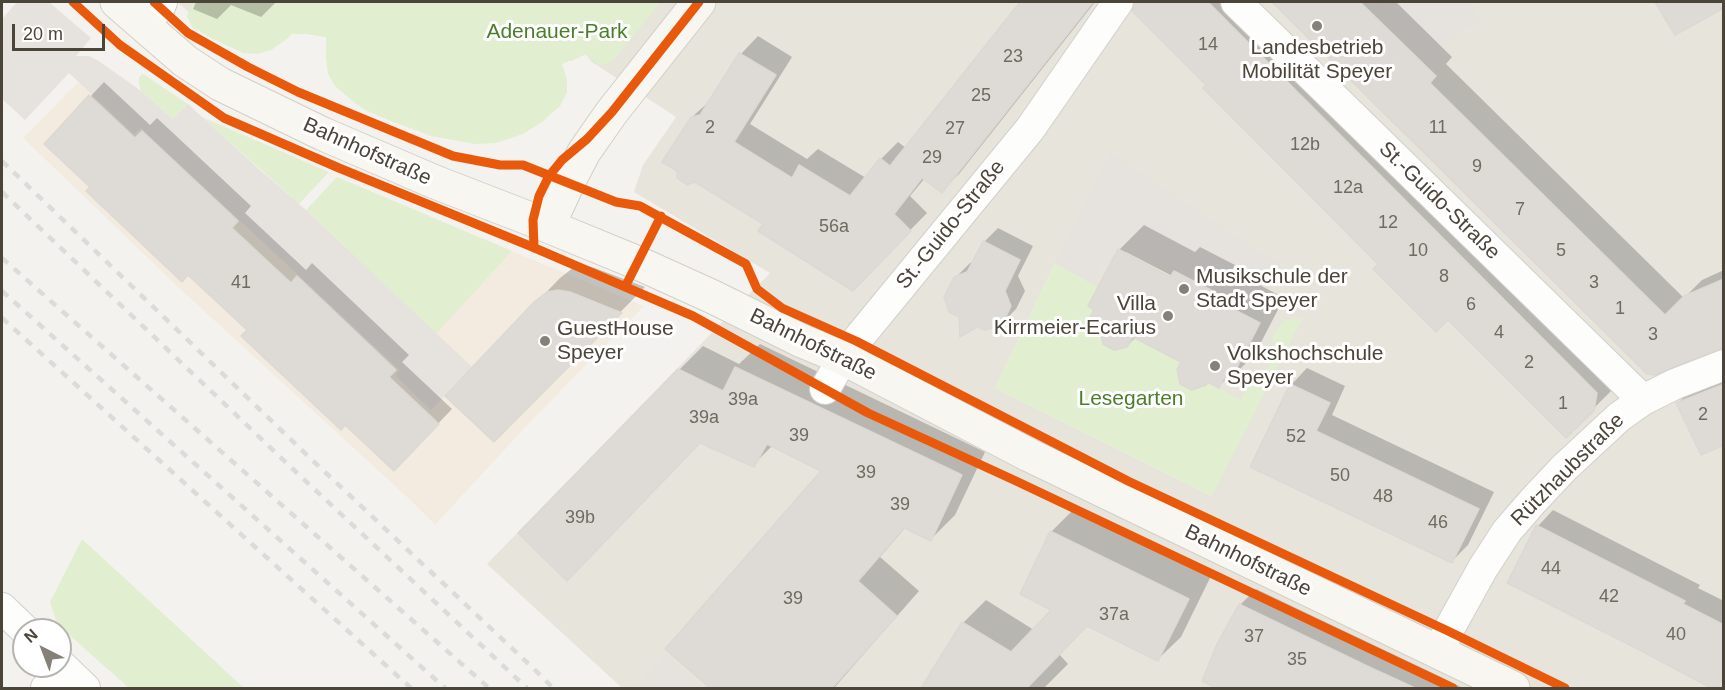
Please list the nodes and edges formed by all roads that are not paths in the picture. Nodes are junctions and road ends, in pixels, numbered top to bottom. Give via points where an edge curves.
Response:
1 (117, 2) edge
2 (699, 2) edge
3 (1118, 2) edge
4 (1236, 2) edge
5 (152, 13) edge
6 (549, 226) junction
7 (843, 358) junction
8 (1724, 365) edge
9 (825, 389) dead end
10 (1643, 400) junction
11 (1439, 653) junction
12 (1513, 688) edge

1 - 5 main road, Bahnhofstraße
2 - 6 main road via 584,152
3 - 7 street, St.-Guido-Straße via 1029,129
4 - 10 street, St.-Guido-Straße
5 - 6 main road, Bahnhofstraße via 185,61 220,84 323,134
6 - 7 main road, Bahnhofstraße via 697,289
7 - 9 street, St.-Guido-Straße
7 - 11 main road, Bahnhofstraße via 1029,455
8 - 10 street, Rützhaubstraße
10 - 11 street, Rützhaubstraße via 1618,417 1564,468 1507,531
11 - 12 main road, Bahnhofstraße

